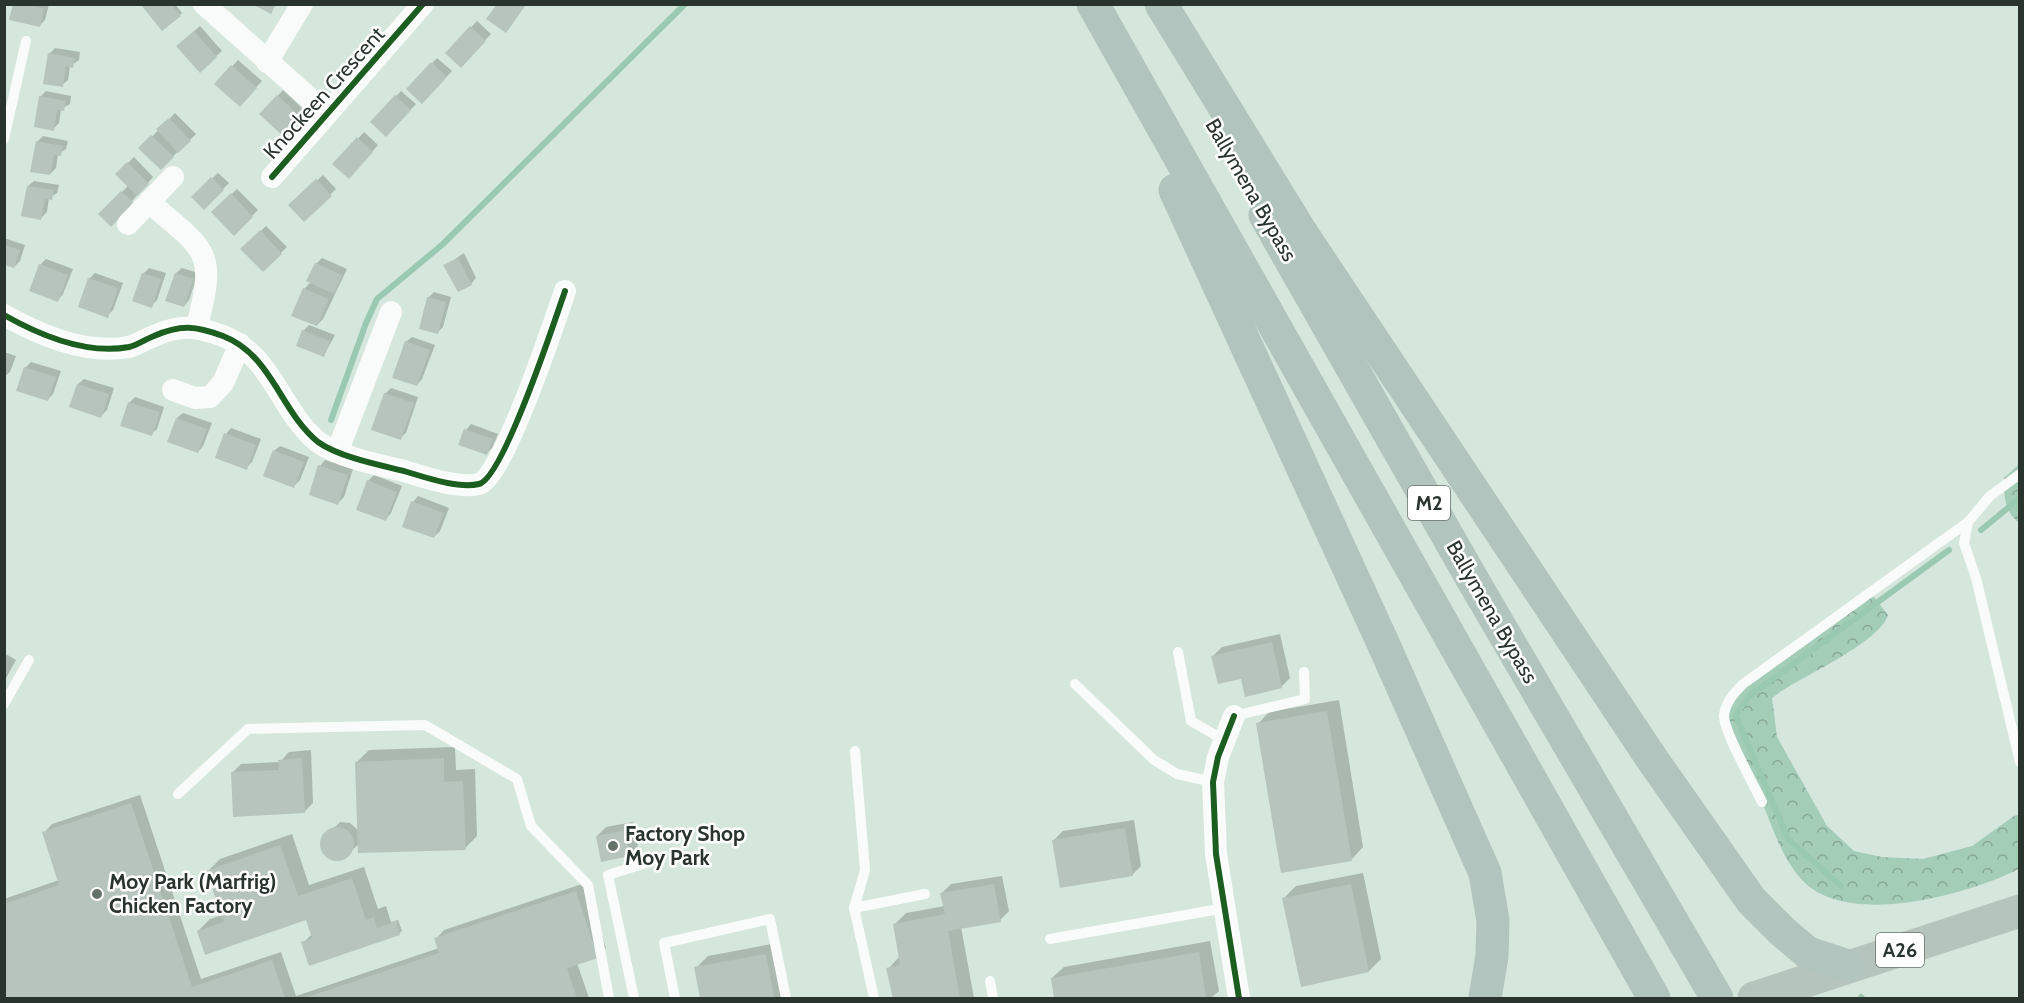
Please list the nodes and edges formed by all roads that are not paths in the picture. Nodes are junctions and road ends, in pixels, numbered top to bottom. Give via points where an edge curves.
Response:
1 (204, 4) edge
2 (302, 4) edge
3 (423, 4) edge
4 (1087, 4) edge
5 (1093, 4) edge
6 (1146, 4) edge
7 (1161, 4) edge
8 (26, 41) dead end
9 (267, 62) junction
10 (327, 114) junction
11 (4, 140) edge
12 (173, 177) dead end
13 (272, 177) dead end
14 (149, 202) junction
15 (128, 224) dead end
16 (565, 291) dead end
17 (391, 312) dead end
18 (4, 315) edge
19 (197, 326) junction
20 (240, 344) junction
21 (174, 390) dead end
22 (338, 450) junction
23 (2019, 474) edge
24 (1968, 522) junction
25 (1178, 652) dead end
26 (29, 660) dead end
27 (1304, 672) dead end
28 (1075, 684) dead end
29 (4, 704) edge
30 (1234, 716) joint
31 (1224, 740) junction
32 (855, 750) dead end
33 (2019, 762) edge
34 (1213, 782) junction
35 (178, 794) dead end
36 (1762, 802) dead end
37 (643, 864) dead end
38 (925, 894) dead end
39 (854, 908) junction
40 (1225, 908) junction
41 (2019, 910) edge
42 (1050, 939) dead end
43 (1848, 966) junction
44 (990, 981) dead end
45 (1767, 994) edge
46 (609, 999) edge
47 (634, 999) edge
48 (675, 999) edge
49 (786, 999) edge
50 (874, 999) edge
51 (993, 999) edge
52 (1239, 999) edge
53 (1485, 999) edge
54 (1654, 999) edge
55 (1717, 999) edge

1 - 9 street, Knockeen Crescent
2 - 9 street
3 - 10 street, Knockeen Crescent
4 - 53 highway via 1128,82 1485,873 1493,921
5 - 54 highway, M2
6 - 55 highway, Ballymena Bypass / M2 via 1471,577
7 - 43 highway, M2 via 1301,232 1745,891 1808,953
8 - 11 lane
9 - 10 street, Knockeen Crescent
10 - 13 street, Knockeen Crescent
12 - 14 street
14 - 15 street
14 - 19 street via 193,240 207,264 206,291
16 - 22 street via 510,437 491,475 480,484 446,483 359,460
17 - 22 street
18 - 19 street via 71,344 100,350 131,346 169,329
19 - 20 street
20 - 21 street via 223,383 210,397 195,398
20 - 22 street via 256,357 296,417 319,442
23 - 24 lane via 1990,496
24 - 33 lane via 1965,543
24 - 36 lane via 1843,610 1731,696 1724,717
25 - 31 lane via 1191,721
26 - 29 lane
27 - 30 lane via 1305,699
28 - 34 lane via 1154,760 1177,774
30 - 31 street
31 - 34 street
32 - 39 lane via 865,870
34 - 40 street via 1216,854
35 - 46 lane via 248,729 425,725 517,779 531,826 588,885
37 - 47 lane via 608,875
38 - 39 lane
39 - 50 lane
40 - 42 lane
40 - 52 street
41 - 43 highway, A26
43 - 45 highway, A26
44 - 51 lane
48 - 49 lane via 664,943 770,919

